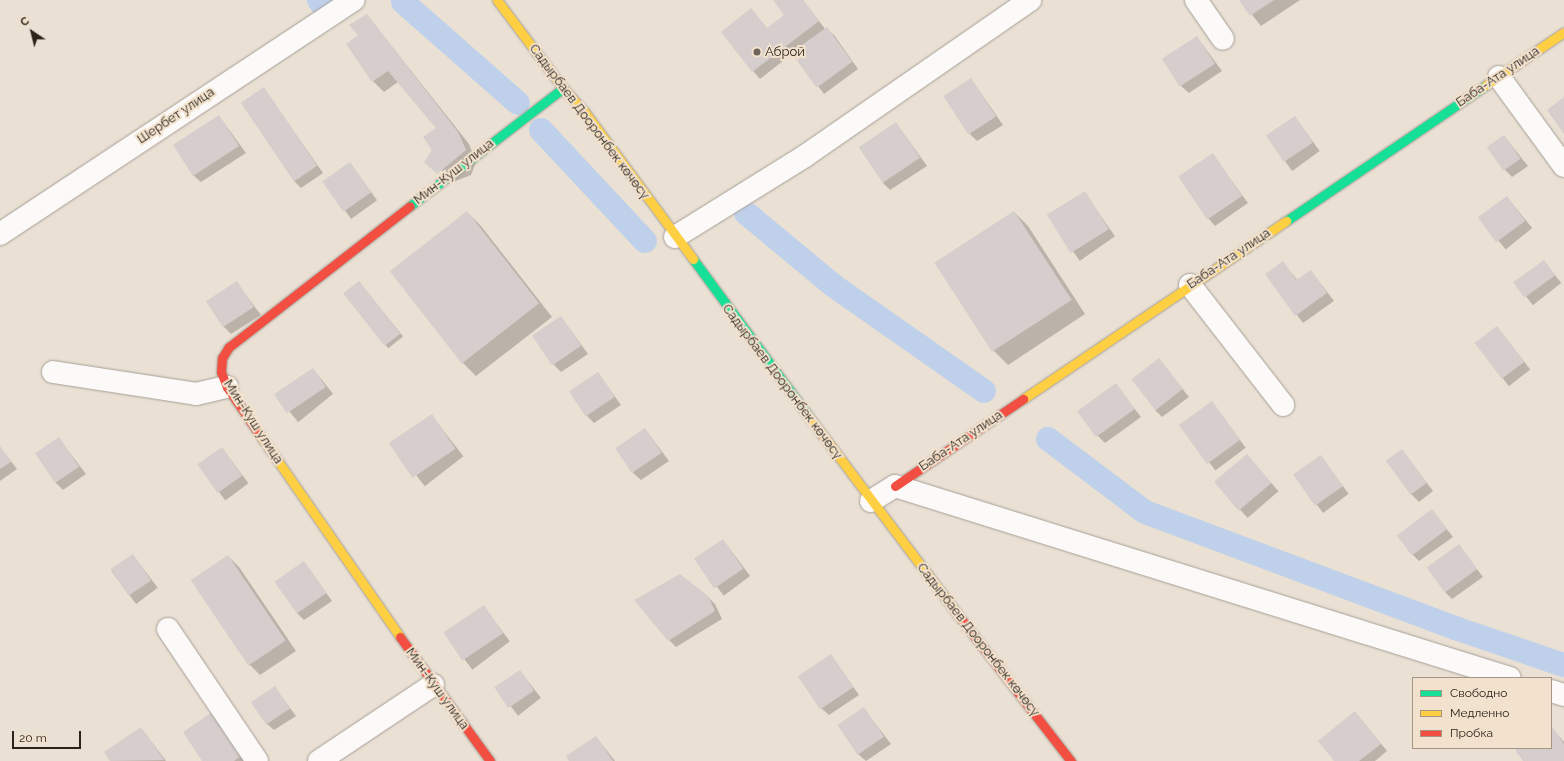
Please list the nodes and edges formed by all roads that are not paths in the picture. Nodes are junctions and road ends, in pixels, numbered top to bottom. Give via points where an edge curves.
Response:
1 (353, 0) edge
2 (497, 0) edge
3 (1030, 0) edge
4 (1196, 0) edge
5 (1564, 32) edge
6 (1223, 39) dead end
7 (1499, 77) junction
8 (563, 88) junction
9 (1564, 166) edge
10 (0, 234) edge
11 (675, 237) junction
12 (1190, 285) junction
13 (53, 372) dead end
14 (227, 387) junction
15 (1283, 404) dead end
16 (894, 486) junction
17 (870, 501) junction
18 (168, 629) dead end
19 (1507, 677) edge
20 (433, 685) junction
21 (1552, 691) edge
22 (1564, 695) edge
23 (256, 761) edge
24 (319, 761) edge
25 (490, 761) edge
26 (1071, 761) edge

1 - 10 street, Шербет улица
2 - 8 street, Садырбаев Дооронбек көчөсү
3 - 11 street via 805,156
4 - 6 street
5 - 7 street, Баба-Ата улица
7 - 9 street
7 - 12 street, Баба-Ата улица
8 - 11 street, Садырбаев Дооронбек көчөсү via 584,111
8 - 14 street, Мин-Куш улица via 229,347 222,358 221,372
11 - 17 street, Садырбаев Дооронбек көчөсү
12 - 15 street
12 - 16 street, Баба-Ата улица
13 - 14 street via 196,394
14 - 20 street, Мин-Куш улица
16 - 17 street
16 - 19 street
17 - 26 street, Садырбаев Дооронбек көчөсү
18 - 23 street
20 - 24 street
20 - 25 street, Мин-Куш улица
21 - 22 street

